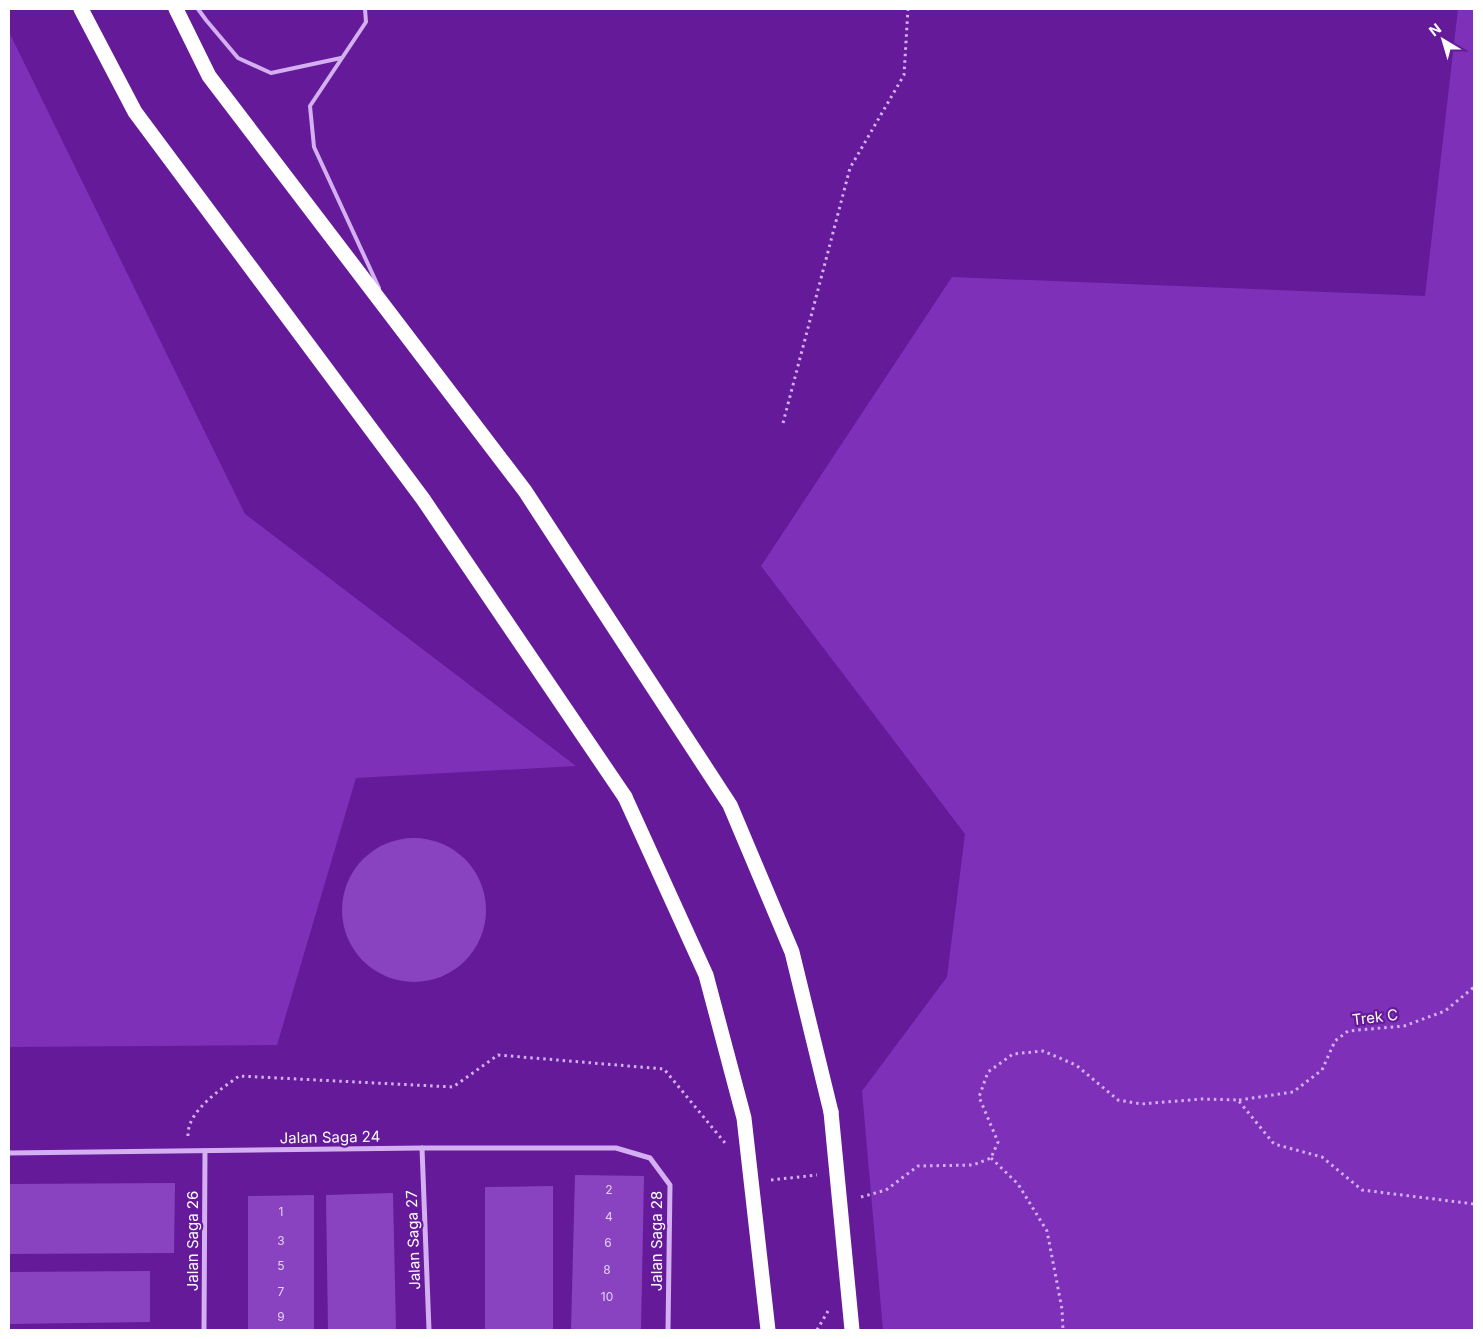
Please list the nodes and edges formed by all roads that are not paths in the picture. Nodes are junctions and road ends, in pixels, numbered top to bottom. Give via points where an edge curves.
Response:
1 (81, 9) edge
2 (176, 9) edge
3 (198, 9) edge
4 (365, 9) edge
5 (341, 58) junction
6 (390, 312) junction
7 (422, 1148) junction
8 (205, 1152) junction
9 (9, 1153) edge
10 (650, 1158) joint
11 (204, 1330) edge
12 (429, 1330) edge
13 (668, 1330) edge
14 (768, 1330) edge
15 (852, 1330) edge

1 - 14 highway, bridge via 135,112 423,499 625,797 706,975 744,1118
2 - 6 highway via 209,76
3 - 5 lane via 238,58 271,73
4 - 5 lane via 366,22
5 - 6 lane via 310,106 314,148
6 - 15 highway, bridge via 525,491 730,805 792,952 831,1112
7 - 8 street, Jalan Saga 24
7 - 10 street, Jalan Saga 24 via 616,1148
7 - 12 street, Jalan Saga 27
8 - 9 street, Jalan Saga 24
8 - 11 street, Jalan Saga 26
10 - 13 street, Jalan Saga 28 via 670,1185

